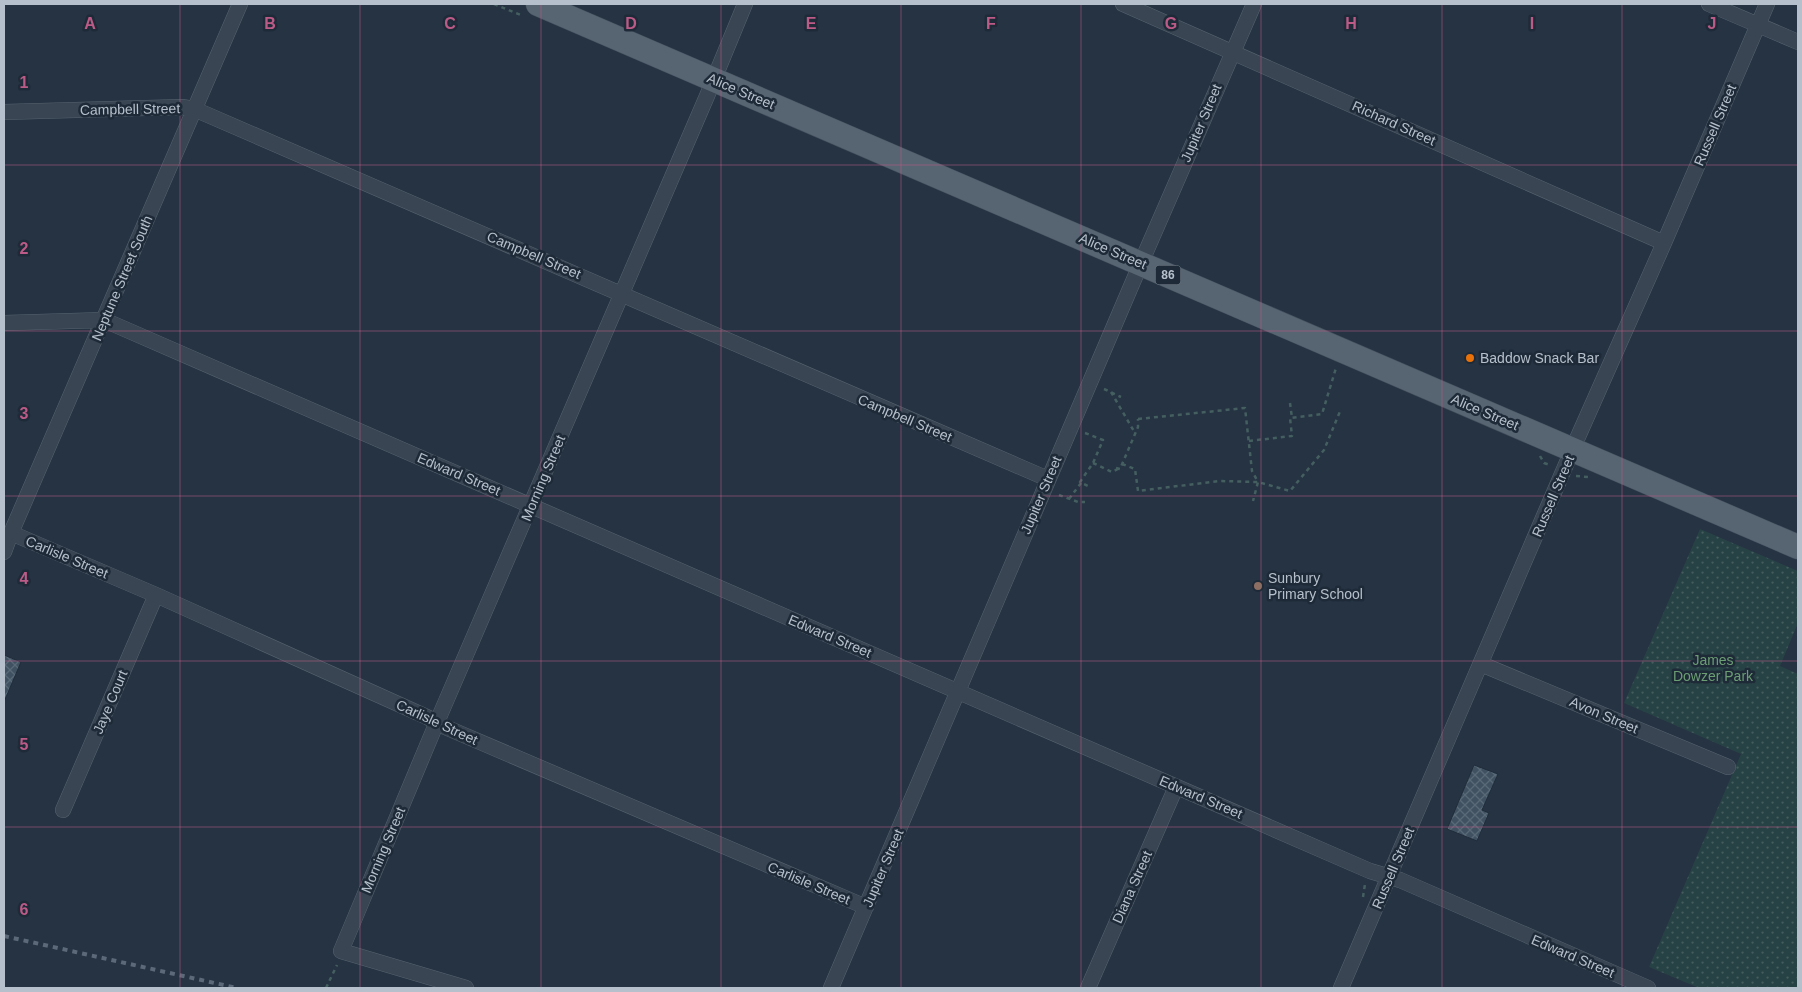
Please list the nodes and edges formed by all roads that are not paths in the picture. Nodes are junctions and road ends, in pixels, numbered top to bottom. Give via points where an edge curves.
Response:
1 (240, 4) edge
2 (538, 4) edge
3 (745, 4) edge
4 (1123, 4) edge
5 (1254, 4) edge
6 (1709, 4) edge
7 (1767, 4) edge
8 (1758, 26) junction
9 (1798, 42) edge
10 (1233, 51) junction
11 (713, 79) junction
12 (194, 109) junction
13 (4, 112) edge
14 (1664, 243) junction
15 (1140, 263) junction
16 (622, 294) junction
17 (104, 320) junction
18 (4, 324) edge
19 (1573, 450) junction
20 (1048, 479) junction
21 (531, 506) junction
22 (11, 533) junction
23 (1798, 547) edge
24 (4, 552) edge
25 (156, 595) junction
26 (1481, 664) junction
27 (958, 692) junction
28 (437, 722) junction
29 (1728, 767) dead end
30 (1176, 787) junction
31 (64, 810) dead end
32 (1389, 877) junction
33 (866, 907) junction
34 (466, 988) edge
35 (831, 988) edge
36 (1088, 988) edge
37 (1341, 988) edge
38 (1648, 988) edge

1 - 12 street, Neptune Street South
2 - 11 main road, Alice Street / 86
3 - 11 street, Morning Street
4 - 10 street, Richard Street
5 - 10 street, Jupiter Street
6 - 8 street
7 - 8 street, Russell Street
8 - 9 street
8 - 14 street, Russell Street
10 - 14 street, Richard Street
10 - 15 street, Jupiter Street
11 - 15 main road, Alice Street / 86
11 - 16 street, Morning Street
12 - 13 street, Campbell Street
12 - 16 street, Campbell Street
12 - 17 street, Neptune Street South
14 - 19 street, Russell Street
15 - 19 main road, Alice Street / 86
15 - 20 street, Jupiter Street
16 - 20 street, Campbell Street
16 - 21 street, Morning Street
17 - 18 street, Edward Street
17 - 21 street, Edward Street
17 - 22 street, Neptune Street South
19 - 23 main road, Alice Street / 86
19 - 26 street, Russell Street
20 - 27 street, Jupiter Street
21 - 27 street, Edward Street
21 - 28 street, Morning Street
22 - 24 street, Neptune Street South
22 - 25 street, Carlisle Street
25 - 28 street, Carlisle Street
25 - 31 street, Jaye Court
26 - 29 street, Avon Street
26 - 32 street, Russell Street
27 - 30 street, Edward Street
27 - 33 street, Jupiter Street
28 - 33 street, Carlisle Street
28 - 34 street, Morning Street via 339,958
30 - 32 street, Edward Street
30 - 36 street, Diana Street
32 - 37 street, Russell Street
32 - 38 street, Edward Street
33 - 35 street, Jupiter Street

